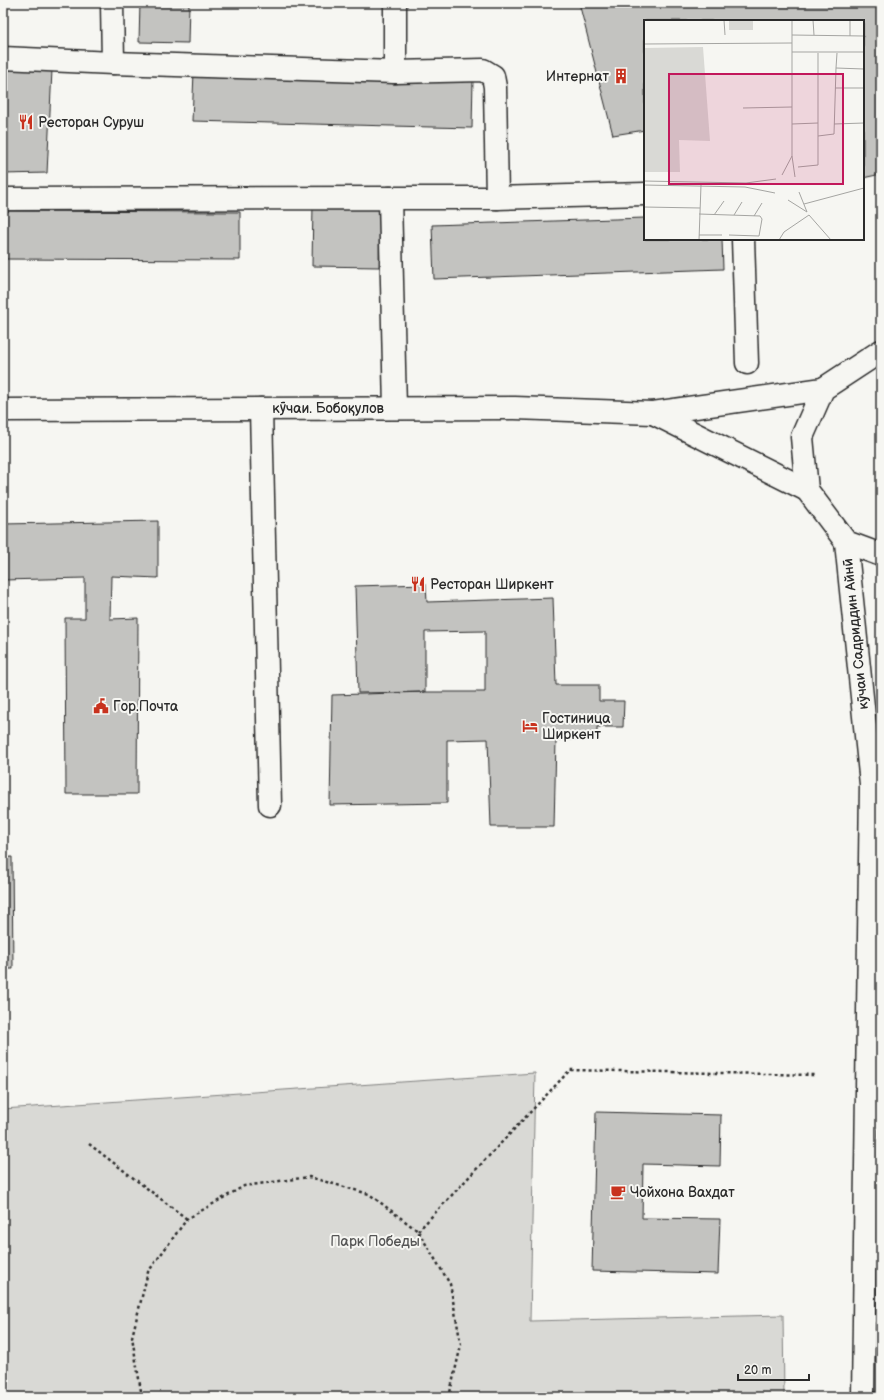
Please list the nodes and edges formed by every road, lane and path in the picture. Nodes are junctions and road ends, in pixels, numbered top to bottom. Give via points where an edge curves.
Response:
1 (112, 3) edge
2 (395, 3) edge
3 (3, 58) edge
4 (112, 64) junction
5 (395, 72) junction
6 (644, 194) edge
7 (390, 198) junction
8 (497, 198) junction
9 (3, 199) edge
10 (743, 240) edge
11 (881, 351) edge
12 (747, 363) dead end
13 (823, 389) junction
14 (395, 408) junction
15 (261, 409) junction
16 (3, 410) edge
17 (654, 413) junction
18 (807, 490) junction
19 (846, 542) junction
20 (881, 555) edge
21 (270, 805) dead end
22 (816, 1075) dead end
23 (89, 1144) dead end
24 (873, 1146) edge
25 (186, 1219) junction
26 (418, 1231) junction
27 (142, 1397) edge
28 (449, 1397) edge
29 (863, 1397) edge

1 - 4 street
2 - 5 street
3 - 4 street
4 - 5 street
5 - 8 street via 483,70 493,76
6 - 8 street
7 - 8 street
7 - 9 street
7 - 14 street
10 - 12 street
11 - 13 street
13 - 17 street
13 - 18 street via 802,437
14 - 15 street, кӯчаи. Бобоқулов
14 - 17 street, кӯчаи. Бобоқулов via 515,408
15 - 16 street, кӯчаи. Бобоқулов
15 - 21 street
17 - 18 street
18 - 19 street
19 - 20 street
19 - 24 street, кӯчаи Садриддин Айнӣ via 871,784
22 - 26 path via 570,1070
23 - 25 path
24 - 29 street, кӯчаи Садриддин Айнӣ
25 - 26 path via 244,1186 309,1177 369,1194
25 - 27 path via 148,1272 132,1337
26 - 28 path via 450,1284 461,1345

